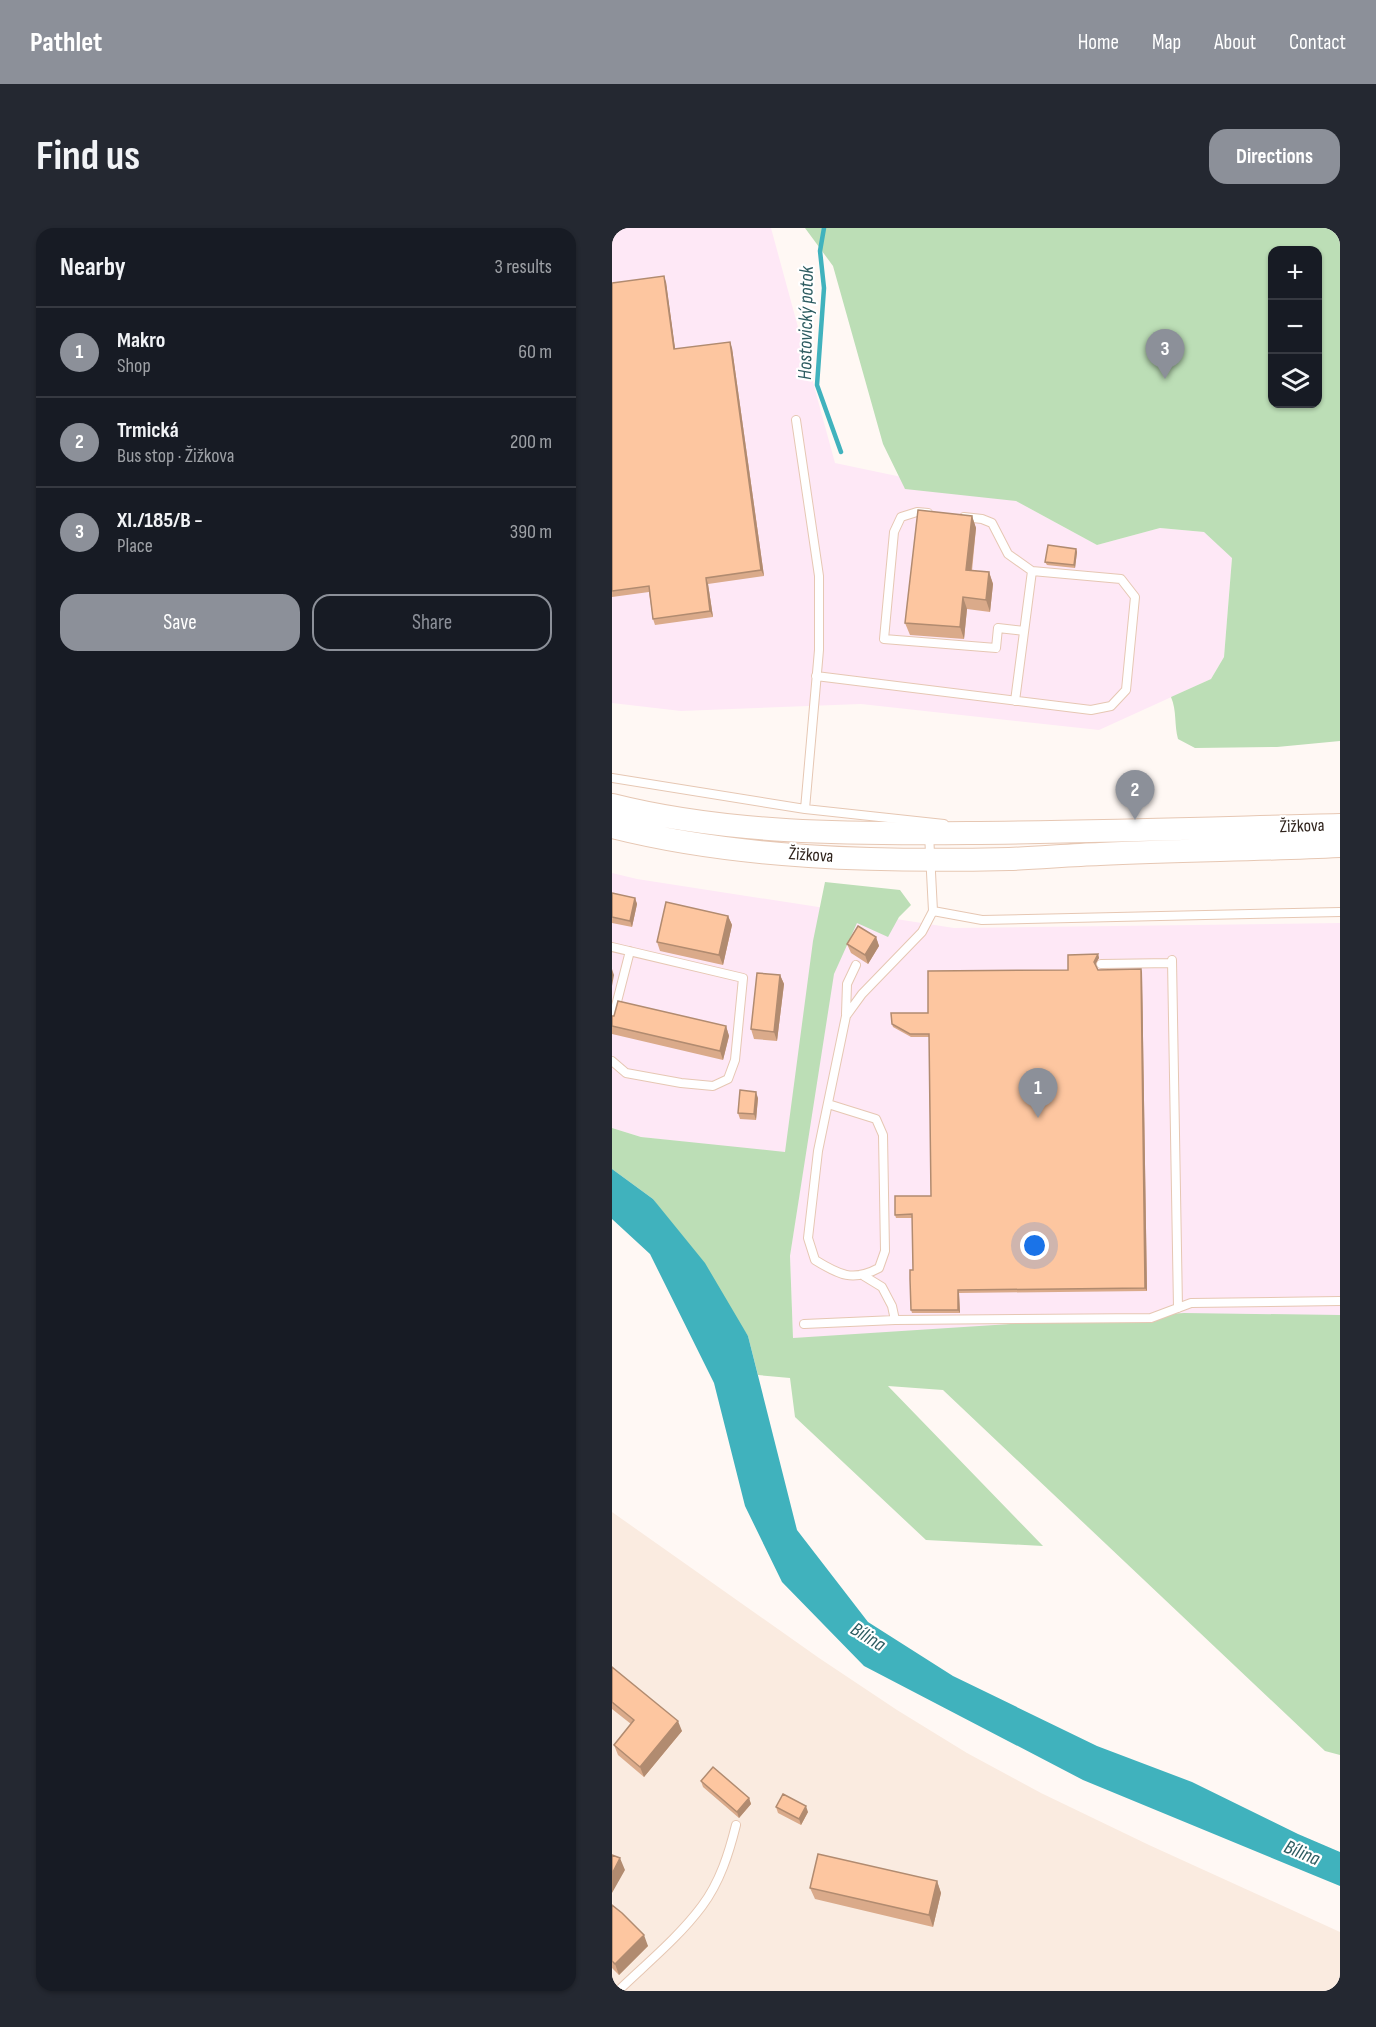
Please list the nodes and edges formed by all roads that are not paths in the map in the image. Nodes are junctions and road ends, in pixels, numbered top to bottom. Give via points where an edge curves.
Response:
1 (796, 420) dead end
2 (938, 514) edge
3 (949, 515) edge
4 (1032, 571) junction
5 (1024, 631) junction
6 (816, 676) junction
7 (1015, 701) junction
8 (612, 778) edge
9 (612, 805) edge
10 (805, 808) junction
11 (1340, 825) edge
12 (612, 827) edge
13 (929, 833) junction
14 (1012, 833) junction
15 (1340, 846) edge
16 (930, 860) junction
17 (933, 911) junction
18 (1340, 912) edge
19 (612, 947) edge
20 (630, 951) junction
21 (1101, 964) dead end
22 (856, 965) dead end
23 (846, 1016) junction
24 (612, 1021) edge
25 (612, 1061) edge
26 (828, 1104) junction
27 (864, 1276) junction
28 (1340, 1301) edge
29 (1178, 1308) junction
30 (895, 1320) junction
31 (804, 1324) dead end
32 (736, 1825) dead end
33 (618, 1991) edge

1 - 6 lane via 819,576
2 - 5 lane via 917,512 902,517 894,532 884,639 996,648 998,628
3 - 4 lane via 992,524 1008,554
4 - 5 lane
4 - 7 lane via 1121,579 1135,597 1126,690 1111,706 1091,710
5 - 7 lane
6 - 7 lane
6 - 10 lane
8 - 10 lane, Žižkova
9 - 13 main road, Žižkova via 682,819 814,832
10 - 14 lane, Žižkova
11 - 14 main road, Žižkova
12 - 16 main road, Žižkova via 740,849
13 - 14 main road, Žižkova
13 - 16 lane
15 - 16 main road, Žižkova
16 - 17 lane
17 - 18 lane via 982,920
17 - 23 lane via 922,932
19 - 20 lane
20 - 24 lane
20 - 25 lane via 743,978 735,1060 728,1078 713,1086 626,1073
21 - 29 lane via 1172,962
22 - 23 lane via 847,984
23 - 26 lane
26 - 27 lane via 808,1238 815,1260 837,1274
26 - 27 lane via 876,1119 883,1135 885,1251 879,1268
27 - 30 lane via 882,1287
28 - 29 lane via 1191,1303
29 - 30 lane via 1151,1318
30 - 31 lane
32 - 33 lane via 726,1861 701,1907

